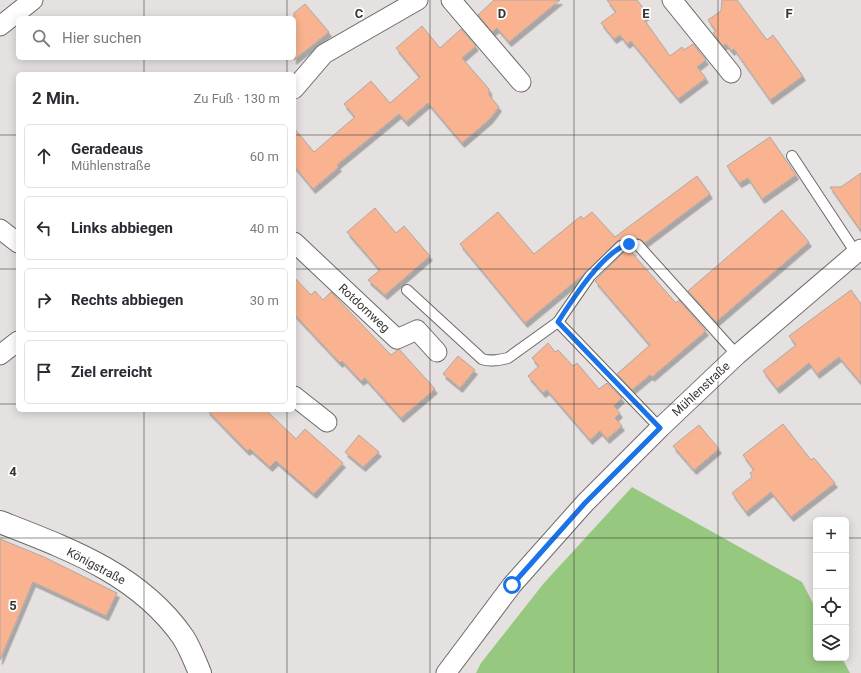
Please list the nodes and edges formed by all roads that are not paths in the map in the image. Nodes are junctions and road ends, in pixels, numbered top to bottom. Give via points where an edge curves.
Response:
1 (33, 0) edge
2 (418, 0) edge
3 (451, 0) edge
4 (672, 0) edge
5 (0, 26) edge
6 (731, 73) dead end
7 (521, 82) dead end
8 (296, 86) edge
9 (792, 156) dead end
10 (0, 229) edge
11 (16, 241) edge
12 (296, 244) edge
13 (859, 250) edge
14 (407, 290) dead end
15 (558, 322) junction
16 (16, 343) edge
17 (437, 352) dead end
18 (0, 355) edge
19 (737, 355) junction
20 (296, 398) edge
21 (327, 422) dead end
22 (660, 428) junction
23 (0, 522) edge
24 (200, 673) edge
25 (446, 673) edge

1 - 5 street
2 - 8 street via 324,54
3 - 7 street
4 - 6 street
9 - 13 lane
10 - 11 street
12 - 17 street, Rotdornweg via 397,339 416,330
13 - 19 street, Mühlenstraße
14 - 15 lane via 482,359 488,361 508,358
15 - 19 lane via 590,276 621,246 638,245
15 - 22 lane
16 - 18 street
19 - 22 street, Mühlenstraße
20 - 21 street
22 - 25 street, Mühlenstraße via 585,503 512,585
23 - 24 street, Königstraße via 108,569 135,587 161,609 184,639

